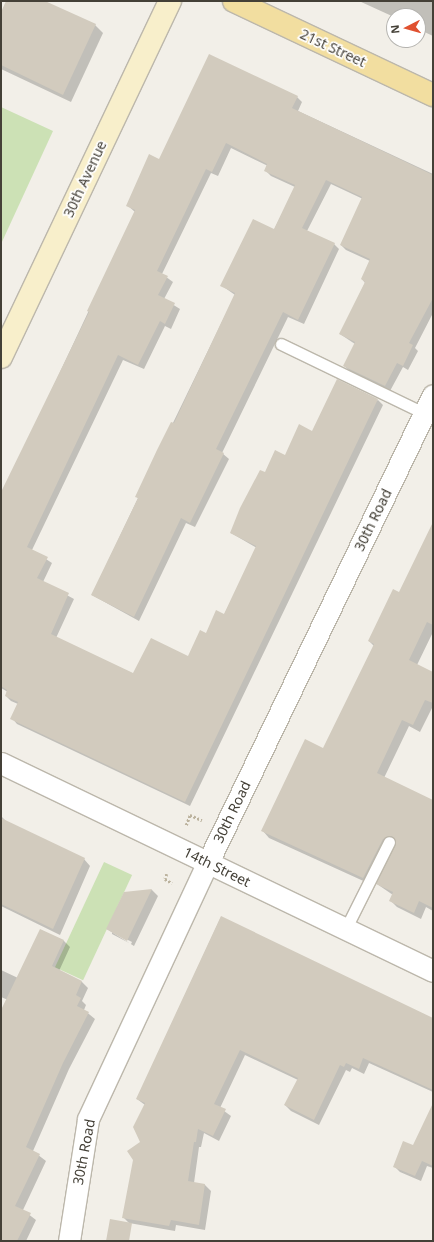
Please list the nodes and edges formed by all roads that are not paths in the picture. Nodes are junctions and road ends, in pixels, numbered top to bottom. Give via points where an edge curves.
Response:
1 (170, 1) edge
2 (234, 1) edge
3 (433, 95) edge
4 (281, 344) dead end
5 (1, 357) edge
6 (433, 395) edge
7 (424, 413) junction
8 (1, 763) edge
9 (389, 842) dead end
10 (208, 862) junction
11 (346, 928) junction
12 (433, 971) edge
13 (69, 1241) edge

1 - 5 street, 30th Avenue
2 - 3 main road, 21st Street
4 - 7 lane
6 - 7 street, 30th Road
7 - 10 street, 30th Road
8 - 10 street, 14th Street
9 - 11 lane
10 - 11 street, 14th Street
10 - 13 street, 30th Road via 88,1119
11 - 12 street, 14th Street

